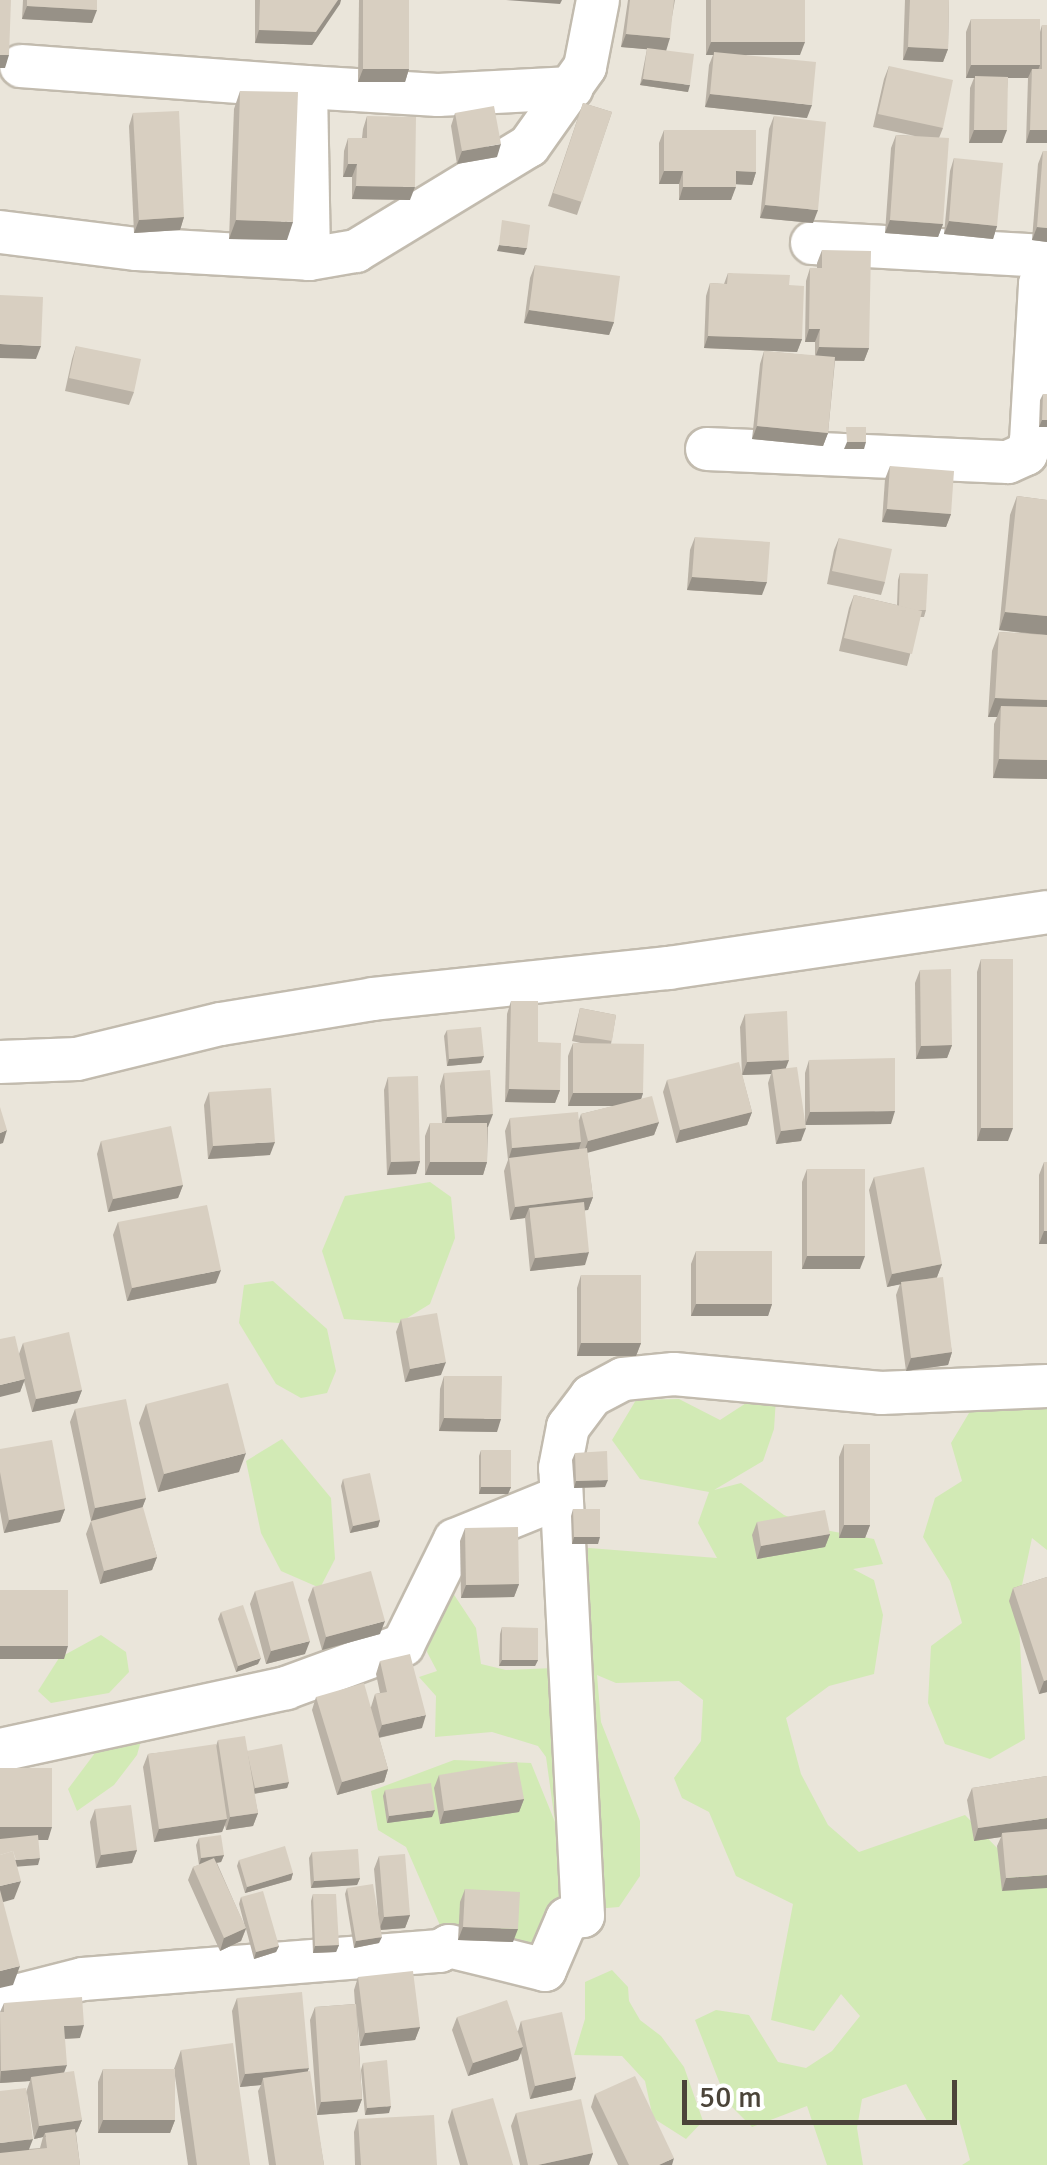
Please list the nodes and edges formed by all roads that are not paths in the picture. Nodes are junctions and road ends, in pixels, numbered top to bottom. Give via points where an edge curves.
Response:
1 (598, 0) edge
2 (20, 66) dead end
3 (306, 87) junction
4 (572, 88) junction
5 (0, 232) edge
6 (812, 243) dead end
7 (1047, 256) edge
8 (309, 259) junction
9 (1047, 274) edge
10 (708, 448) dead end
11 (1047, 912) edge
12 (0, 1062) edge
13 (1047, 1386) edge
14 (561, 1496) junction
15 (0, 1750) edge
16 (0, 2000) edge

1 - 4 street via 585,66
2 - 3 street
3 - 4 street via 438,94
3 - 8 street
4 - 8 street via 529,146 356,251
5 - 8 street via 137,249
6 - 7 street
9 - 10 street via 1040,284 1026,454 1008,462
11 - 12 street via 669,968 373,999 221,1024 77,1059
13 - 14 street via 881,1393 674,1374 623,1379 591,1396 568,1427
14 - 15 street via 455,1540 403,1646 286,1688
14 - 16 street via 583,1916 567,1919 545,1970 450,1946 83,1979

